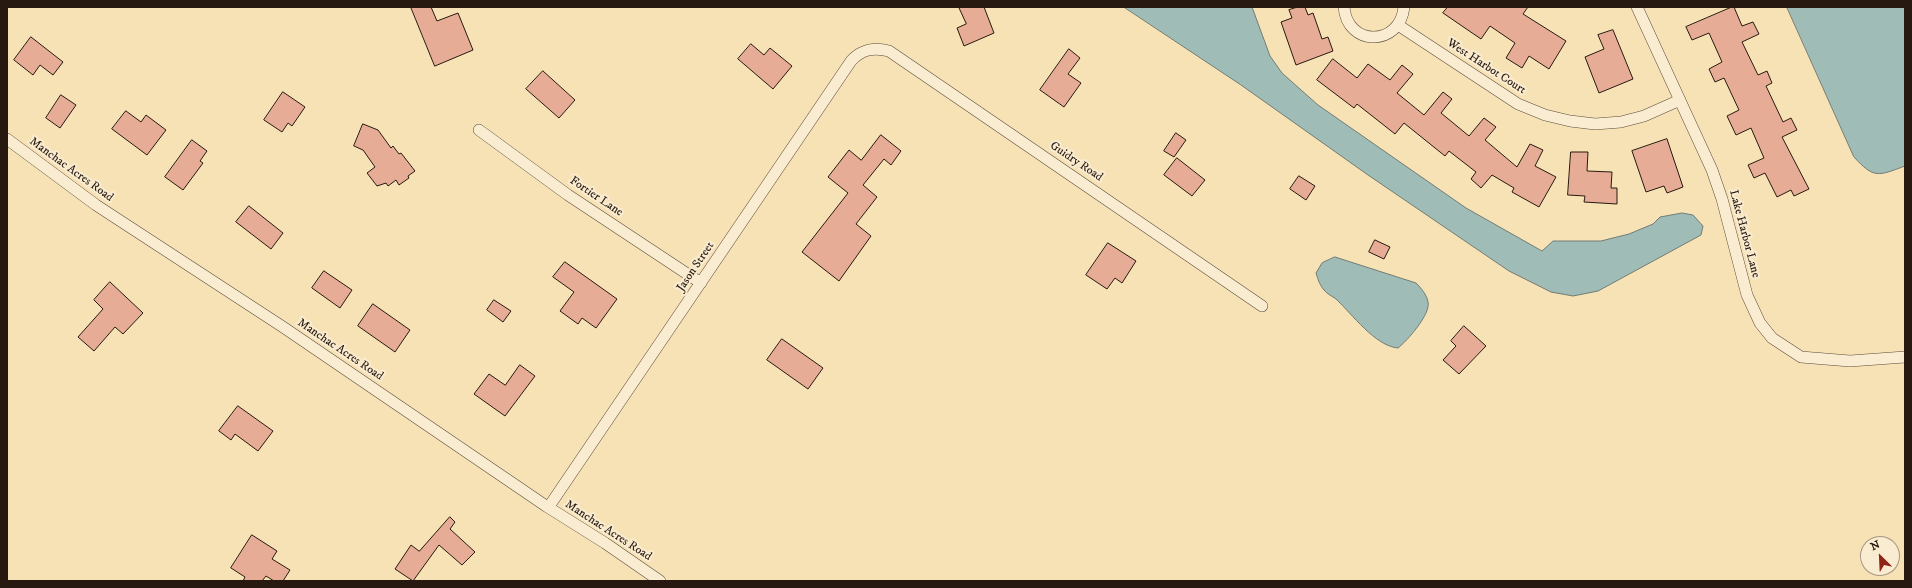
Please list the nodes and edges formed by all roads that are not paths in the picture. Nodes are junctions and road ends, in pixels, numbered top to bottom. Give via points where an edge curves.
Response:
1 (1344, 7) edge
2 (1404, 7) edge
3 (1637, 7) edge
4 (1398, 25) junction
5 (872, 49) joint
6 (1680, 100) junction
7 (479, 130) dead end
8 (7, 139) edge
9 (701, 283) junction
10 (1262, 306) dead end
11 (1905, 357) edge
12 (546, 506) junction
13 (660, 581) edge

1 - 4 street via 1348,24 1364,36 1383,36 1392,32
2 - 4 street
3 - 6 street, Lake Harbor Lane
4 - 6 street, West Harbot Court via 1512,101 1545,115 1595,124 1621,122 1644,116
5 - 9 street, Jason Street via 860,53 851,61
5 - 10 street, Guidry Road via 889,51
6 - 11 street, Lake Harbor Lane via 1712,170 1722,199 1747,295 1760,324 1772,338 1801,357 1850,361
7 - 9 street, Fortier Lane via 568,195
8 - 12 street, Manchac Acres Road via 96,205 302,340
9 - 12 street, Jason Street via 550,505
12 - 13 street, Manchac Acres Road via 606,543

